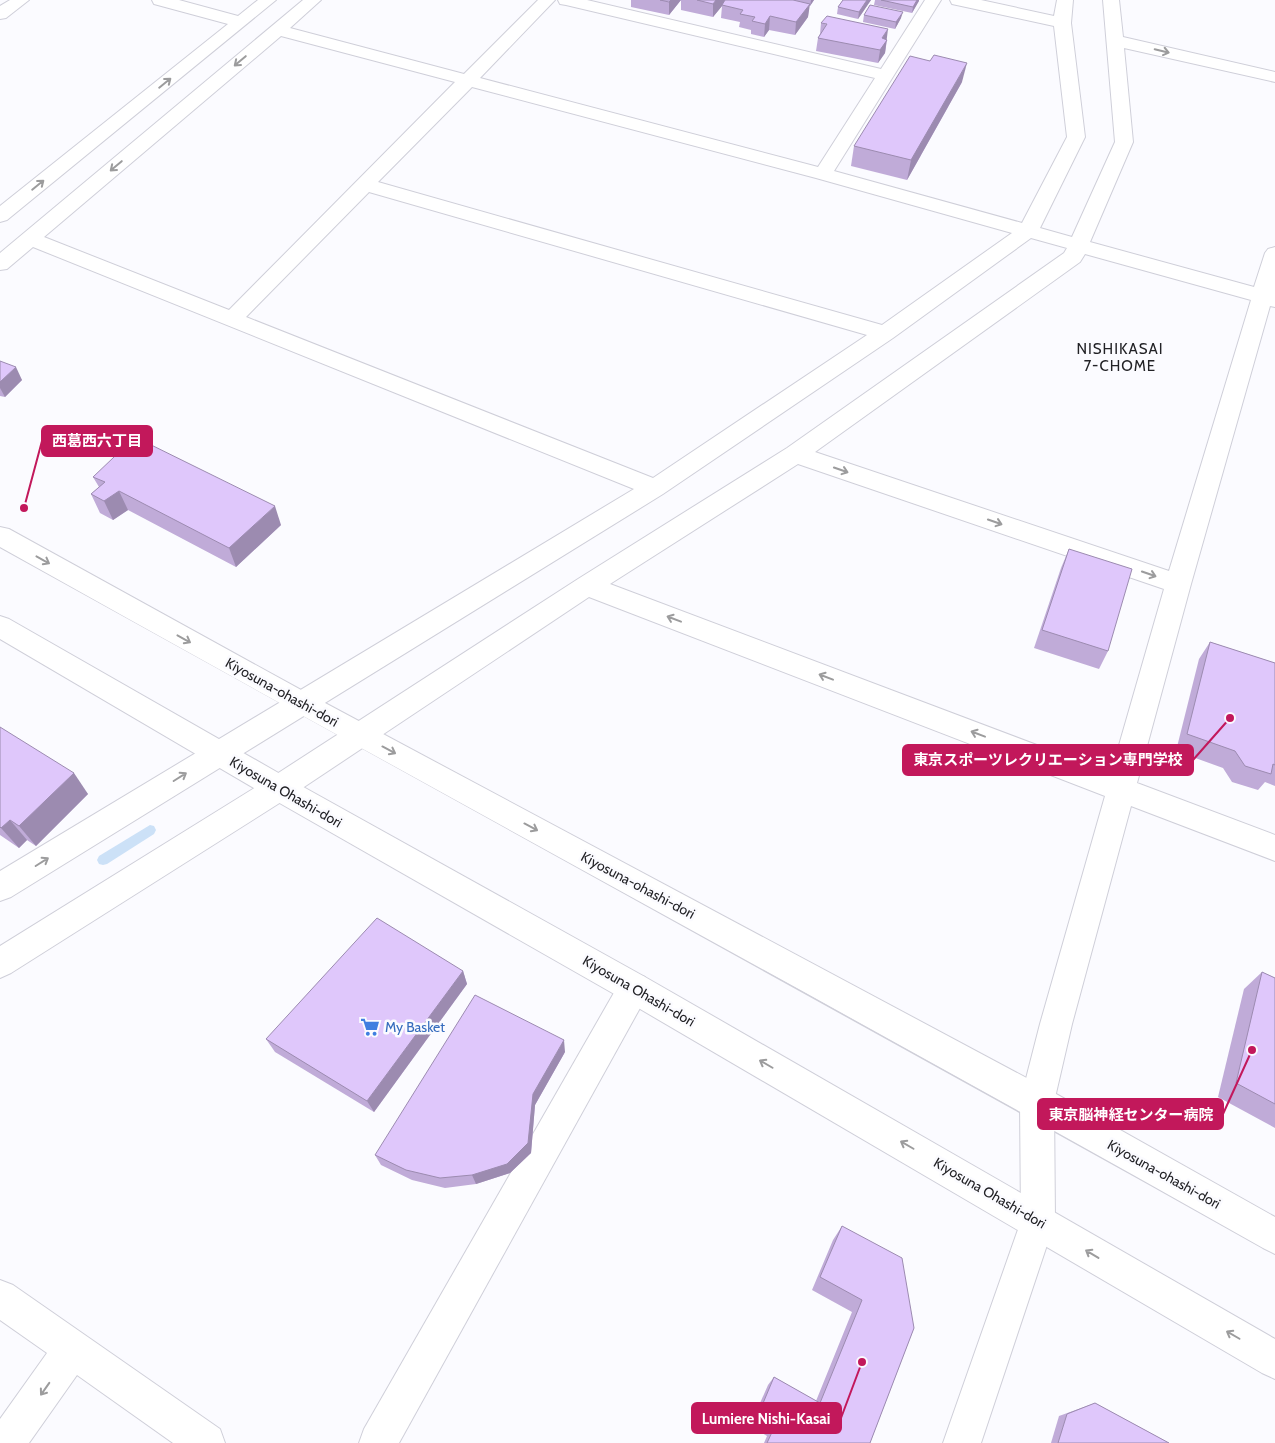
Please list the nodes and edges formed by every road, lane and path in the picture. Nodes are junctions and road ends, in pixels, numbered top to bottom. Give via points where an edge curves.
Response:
1 (21, 0) edge
2 (160, 0) edge
3 (268, 0) edge
4 (313, 0) edge
5 (547, 0) edge
6 (566, 0) edge
7 (933, 0) edge
8 (958, 0) edge
9 (1065, 0) edge
10 (1111, 0) edge
11 (0, 14) edge
12 (241, 22) junction
13 (1062, 23) junction
14 (277, 30) junction
15 (1114, 40) junction
16 (885, 75) junction
17 (1275, 78) edge
18 (468, 80) junction
19 (823, 174) junction
20 (364, 184) junction
21 (0, 216) edge
22 (1029, 230) junction
23 (31, 239) junction
24 (1077, 246) junction
25 (1275, 253) edge
26 (0, 264) edge
27 (1268, 298) edge
28 (232, 319) junction
29 (885, 333) junction
30 (795, 454) junction
31 (655, 488) junction
32 (0, 536) edge
33 (1178, 584) junction
34 (587, 586) junction
35 (0, 626) edge
36 (302, 704) junction
37 (361, 735) junction
38 (219, 753) junction
39 (279, 788) junction
40 (1122, 790) junction
41 (1275, 848) edge
42 (0, 887) edge
43 (0, 963) edge
44 (634, 988) junction
45 (1037, 1102) junction
46 (1038, 1221) junction
47 (1275, 1236) edge
48 (0, 1298) edge
49 (73, 1349) junction
50 (1275, 1360) edge
51 (6, 1443) edge
52 (206, 1443) edge
53 (378, 1443) edge
54 (962, 1443) edge

1 - 11 street
2 - 12 street
3 - 12 street
4 - 14 street
5 - 18 street
6 - 16 street
7 - 16 street
8 - 13 street
9 - 13 street
10 - 15 street
21 -> 12 street
13 - 22 street via 1076,137
14 - 18 street
14 -> 23 street
15 -> 17 street
15 - 24 street via 1124,142
16 - 19 street
18 - 19 street
18 - 20 street
19 - 22 street
20 - 28 street
20 - 29 street
22 - 24 street
22 - 29 street
23 - 26 street
23 - 28 street
24 - 27 street
24 - 30 street via 1073,257
25 - 27 street
27 - 33 street
28 - 31 street
29 - 31 street
30 -> 33 street
30 - 34 street
31 - 36 street
32 -> 36 street, Kiyosuna-ohashi-dori
33 - 40 street
34 - 37 street
40 -> 34 street
35 - 38 street, Kiyosuna Ohashi-dori
36 - 37 street, Kiyosuna-ohashi-dori
36 - 38 street
37 - 39 street
37 -> 45 street, Kiyosuna-ohashi-dori
38 - 39 street, Kiyosuna Ohashi-dori
42 -> 38 street
39 - 43 street
39 - 44 street, Kiyosuna Ohashi-dori
40 - 41 street
40 - 45 street
46 -> 44 street, Kiyosuna Ohashi-dori
44 - 53 street
45 - 46 street
45 - 47 street, Kiyosuna-ohashi-dori
50 -> 46 street, Kiyosuna Ohashi-dori
46 - 54 street
48 - 49 street
49 -> 51 street
49 - 52 street

